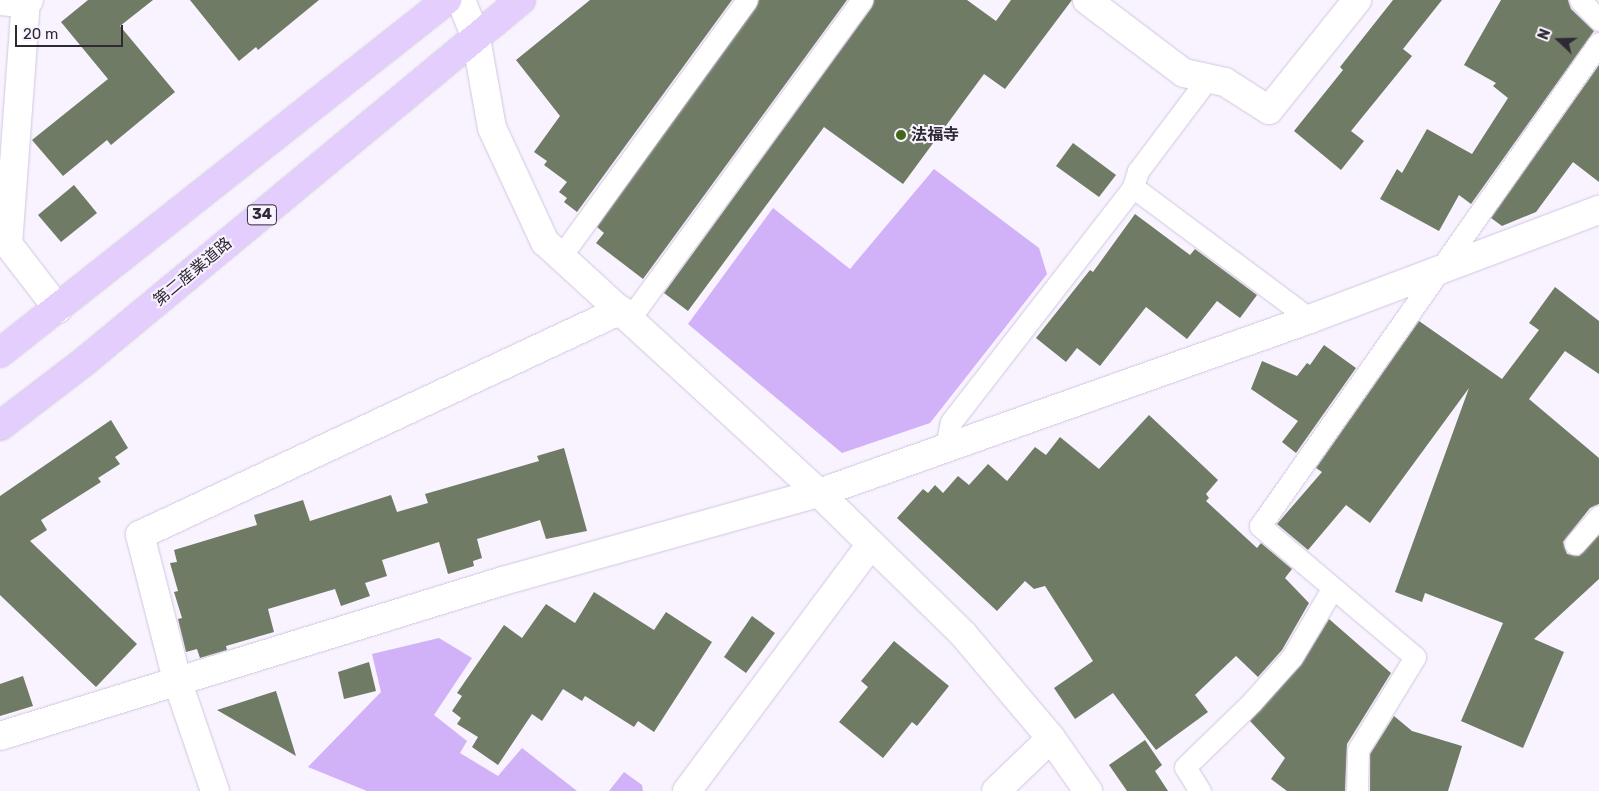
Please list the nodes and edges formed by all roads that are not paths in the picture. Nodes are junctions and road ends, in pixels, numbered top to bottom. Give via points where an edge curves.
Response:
1 (447, 0) edge
2 (461, 0) edge
3 (521, 0) edge
4 (747, 0) edge
5 (862, 0) edge
6 (1088, 0) edge
7 (1358, 0) edge
8 (1580, 0) edge
9 (20, 1) edge
10 (1599, 20) edge
11 (476, 38) junction
12 (1599, 43) edge
13 (1208, 78) junction
14 (1133, 187) junction
15 (1599, 210) edge
16 (561, 256) junction
17 (1439, 270) junction
18 (58, 309) junction
19 (626, 314) junction
20 (1310, 319) junction
21 (0, 353) edge
22 (0, 426) edge
23 (946, 447) junction
24 (819, 493) junction
25 (1599, 516) edge
26 (871, 544) junction
27 (1575, 544) dead end
28 (1332, 589) junction
29 (177, 680) junction
30 (0, 736) edge
31 (1051, 738) junction
32 (216, 791) edge
33 (687, 791) edge
34 (996, 791) edge
35 (1088, 791) edge
36 (1200, 791) edge
37 (1357, 791) edge

1 - 18 main road
2 - 11 street
3 - 11 main road, 第二産業道路 / 34
4 - 16 lane
5 - 19 lane
6 - 13 street via 1184,74
7 - 13 street via 1269,110 1225,82
8 - 10 lane
9 - 18 street via 8,244
11 - 16 street via 492,128 545,242
11 - 22 main road, 第二産業道路 / 34 via 93,355
12 - 17 lane
13 - 14 lane via 1138,171
14 - 20 lane
14 - 23 lane via 951,422
15 - 17 street
16 - 19 street
17 - 20 street
17 - 28 lane via 1260,526
18 - 21 main road
19 - 24 street
19 - 29 street via 140,535
20 - 23 street
23 - 24 street
24 - 26 street
24 - 29 street via 503,581
25 - 27 lane
26 - 31 street via 963,634
26 - 33 street
28 - 36 lane via 1292,657 1252,702 1185,767
28 - 37 lane via 1415,657 1358,750
29 - 30 street
29 - 32 street
31 - 34 street
31 - 35 street

